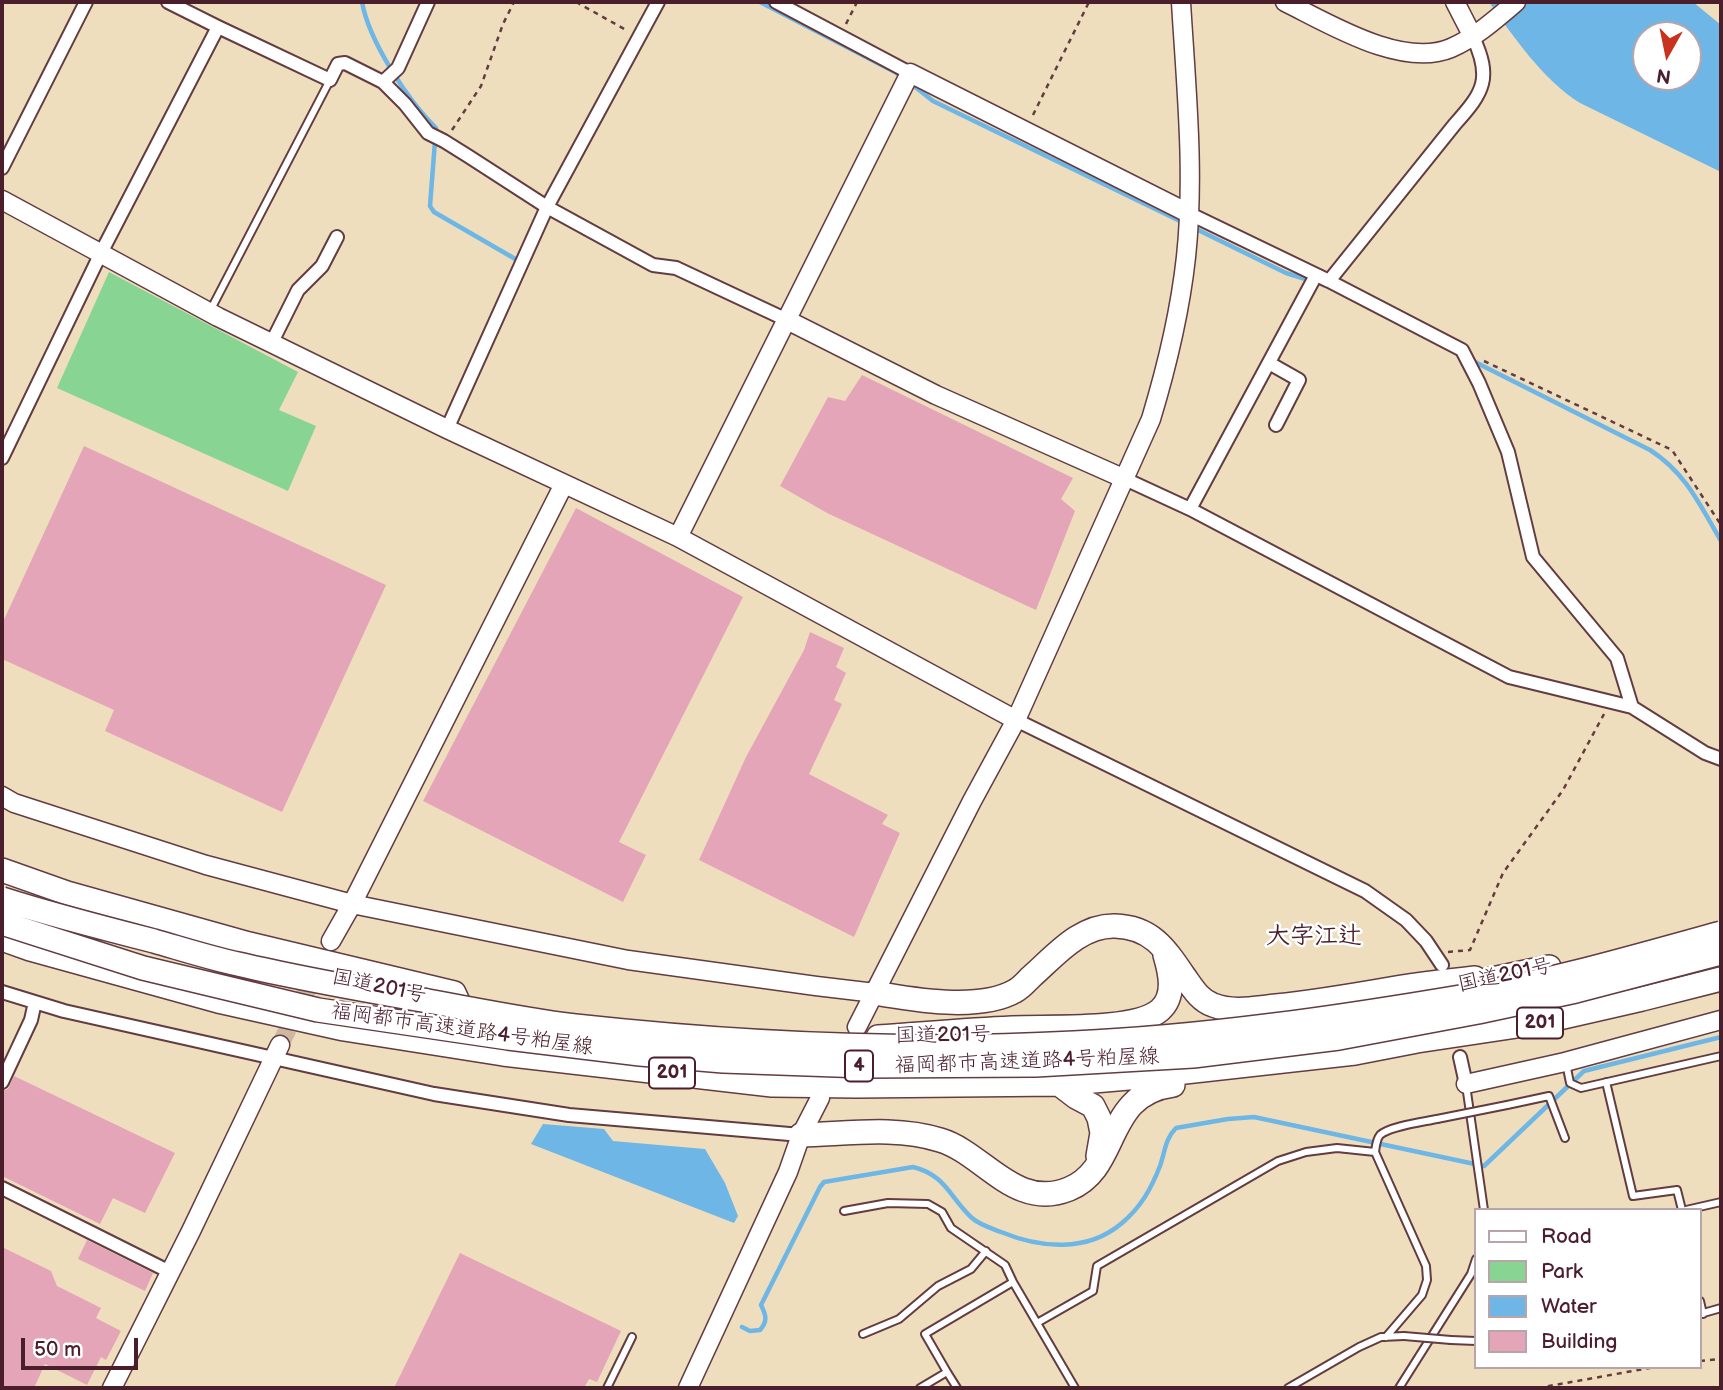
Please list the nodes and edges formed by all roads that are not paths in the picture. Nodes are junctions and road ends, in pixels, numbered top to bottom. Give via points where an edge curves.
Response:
1 (86, 2) edge
2 (168, 2) edge
3 (428, 2) edge
4 (658, 2) edge
5 (776, 2) edge
6 (1181, 2) edge
7 (1285, 2) edge
8 (1455, 2) edge
9 (1516, 2) edge
10 (218, 27) junction
11 (1480, 32) junction
12 (910, 73) junction
13 (330, 80) junction
14 (383, 82) junction
15 (2, 168) edge
16 (2, 200) edge
17 (547, 207) junction
18 (1188, 213) junction
19 (337, 237) dead end
20 (101, 253) junction
21 (1316, 275) junction
22 (1329, 281) junction
23 (210, 313) junction
24 (787, 320) junction
25 (271, 344) junction
26 (1269, 363) junction
27 (1276, 425) dead end
28 (447, 429) junction
29 (2, 458) edge
30 (1125, 479) junction
31 (564, 484) junction
32 (1190, 509) junction
33 (678, 537) junction
34 (1632, 708) junction
35 (1016, 720) junction
36 (1721, 759) edge
37 (2, 796) edge
38 (2, 870) edge
39 (2, 892) edge
40 (2, 899) edge
41 (352, 905) junction
42 (2, 923) edge
43 (1721, 926) edge
44 (1721, 933) edge
45 (2, 939) edge
46 (331, 941) tunnel mouth
47 (1163, 948) junction
48 (2, 953) edge
49 (1721, 953) edge
50 (1438, 959) road end
51 (1540, 970) junction
52 (1721, 979) edge
53 (2, 992) edge
54 (875, 993) junction
55 (218, 1001) junction
56 (35, 1002) junction
57 (459, 1004) junction
58 (1721, 1020) edge
59 (865, 1032) junction
60 (277, 1052) junction
61 (1355, 1053) junction
62 (1721, 1056) edge
63 (1460, 1057) dead end
64 (1566, 1062) junction
65 (2, 1082) edge
66 (1606, 1082) junction
67 (1059, 1084) junction
68 (1465, 1084) junction
69 (820, 1098) dead end
70 (801, 1135) junction
71 (1565, 1138) dead end
72 (1375, 1152) junction
73 (1097, 1166) junction
74 (2, 1188) edge
75 (1721, 1202) edge
76 (1484, 1208) edge
77 (1683, 1208) edge
78 (1693, 1208) edge
79 (844, 1211) dead end
80 (986, 1251) junction
81 (1474, 1265) edge
82 (170, 1272) junction
83 (1013, 1282) junction
84 (1721, 1308) edge
85 (1702, 1314) edge
86 (1037, 1323) junction
87 (863, 1334) dead end
88 (1387, 1336) junction
89 (632, 1337) dead end
90 (1474, 1341) edge
91 (947, 1372) junction
92 (111, 1388) edge
93 (607, 1388) edge
94 (688, 1388) edge
95 (919, 1388) edge
96 (957, 1388) edge
97 (1075, 1388) edge
98 (1288, 1388) edge
99 (1399, 1388) edge

1 - 15 street
2 - 10 street
3 - 14 street via 398,68
4 - 17 street
5 - 12 street
6 - 18 street
7 - 11 street via 1360,39 1396,50 1448,50
8 - 11 street
9 - 11 street
10 - 13 street
10 - 20 street
11 - 22 street via 1481,91
12 - 18 street
12 - 24 street
13 - 14 street via 338,64 345,62
13 - 23 lane
14 - 17 street via 428,134
16 - 20 street
17 - 24 street via 653,265 676,268
17 - 28 street
18 - 21 street
18 - 30 street via 1186,258 1165,371 1151,419
19 - 25 street via 322,266 298,290
20 - 23 street
20 - 29 street
21 - 22 street
21 - 26 street
22 - 34 street via 1462,351 1507,452 1533,557 1617,658
23 - 25 street
24 - 30 street via 936,395
24 - 33 street
25 - 28 street
26 - 27 street via 1299,380
26 - 32 street
28 - 31 street
30 - 32 street
30 - 35 street
31 - 33 street
31 - 41 street
32 - 34 street via 1508,677
33 - 35 street
34 - 36 street
35 - 50 street via 1365,891 1406,919
35 - 54 street
37 - 41 street via 131,842
38 - 57 highway via 236,940 454,993
39 - 57 highway, 国道201号 / 201 via 244,960
40 - 44 highway, 福岡都市高速道路4号粕屋線, bridge via 236,964 322,982 573,1026 809,1045 1073,1044 1196,1034 1468,995
41 - 46 street
41 - 54 street via 628,960
42 - 49 highway, 福岡都市高速道路4号粕屋線 / 4, bridge via 143,968 318,1010 640,1054 864,1066 1049,1065 1193,1056 1339,1038 1478,1013
43 - 51 highway, 国道201号 / 201
45 - 55 highway, 201
47 - 51 highway via 1195,992 1211,1005 1234,1010
47 - 54 highway via 1143,932 1100,927 1085,932 1016,991 986,1001
47 - 59 highway via 1171,975 1167,999 1160,1010 1134,1021
48 - 55 highway
51 - 59 highway, 国道201号 / 201 via 1329,1013 1212,1026 1094,1034
52 - 61 highway, 201 via 1538,1023
53 - 56 street
54 - 59 street
55 - 67 highway, 201 via 344,1029 490,1052 772,1085
56 - 60 street
56 - 65 street
57 - 59 highway, 国道201号 / 201 via 624,1025 794,1038
58 - 64 street
60 - 70 street via 434,1094 569,1115
60 - 82 street
61 - 67 highway, 201
61 - 73 highway via 1283,1071 1147,1091 1122,1115
62 - 66 lane
63 - 68 street
64 - 66 lane via 1570,1083 1580,1088
64 - 68 street
66 - 77 lane via 1633,1196 1677,1190
67 - 73 highway via 1093,1106 1099,1118 1102,1133
68 - 76 lane
69 - 70 street
70 - 73 highway via 897,1132 942,1140 1013,1186 1048,1194 1083,1181
70 - 94 street
71 - 72 lane, bridge via 1549,1097 1394,1129 1382,1134
72 - 86 lane via 1337,1148 1278,1160 1097,1266 1093,1291
72 - 88 lane via 1426,1266 1427,1280 1422,1295
74 - 82 street
75 - 78 lane
79 - 80 lane via 888,1203 928,1204 942,1212 951,1228
80 - 83 lane via 1005,1265
80 - 87 lane via 971,1269 938,1286 899,1319
81 - 99 lane
82 - 92 street
83 - 86 lane
83 - 91 lane via 925,1334
84 - 85 lane
86 - 97 lane
88 - 90 lane, bridge
88 - 98 lane
89 - 93 lane
91 - 95 lane
91 - 96 lane

